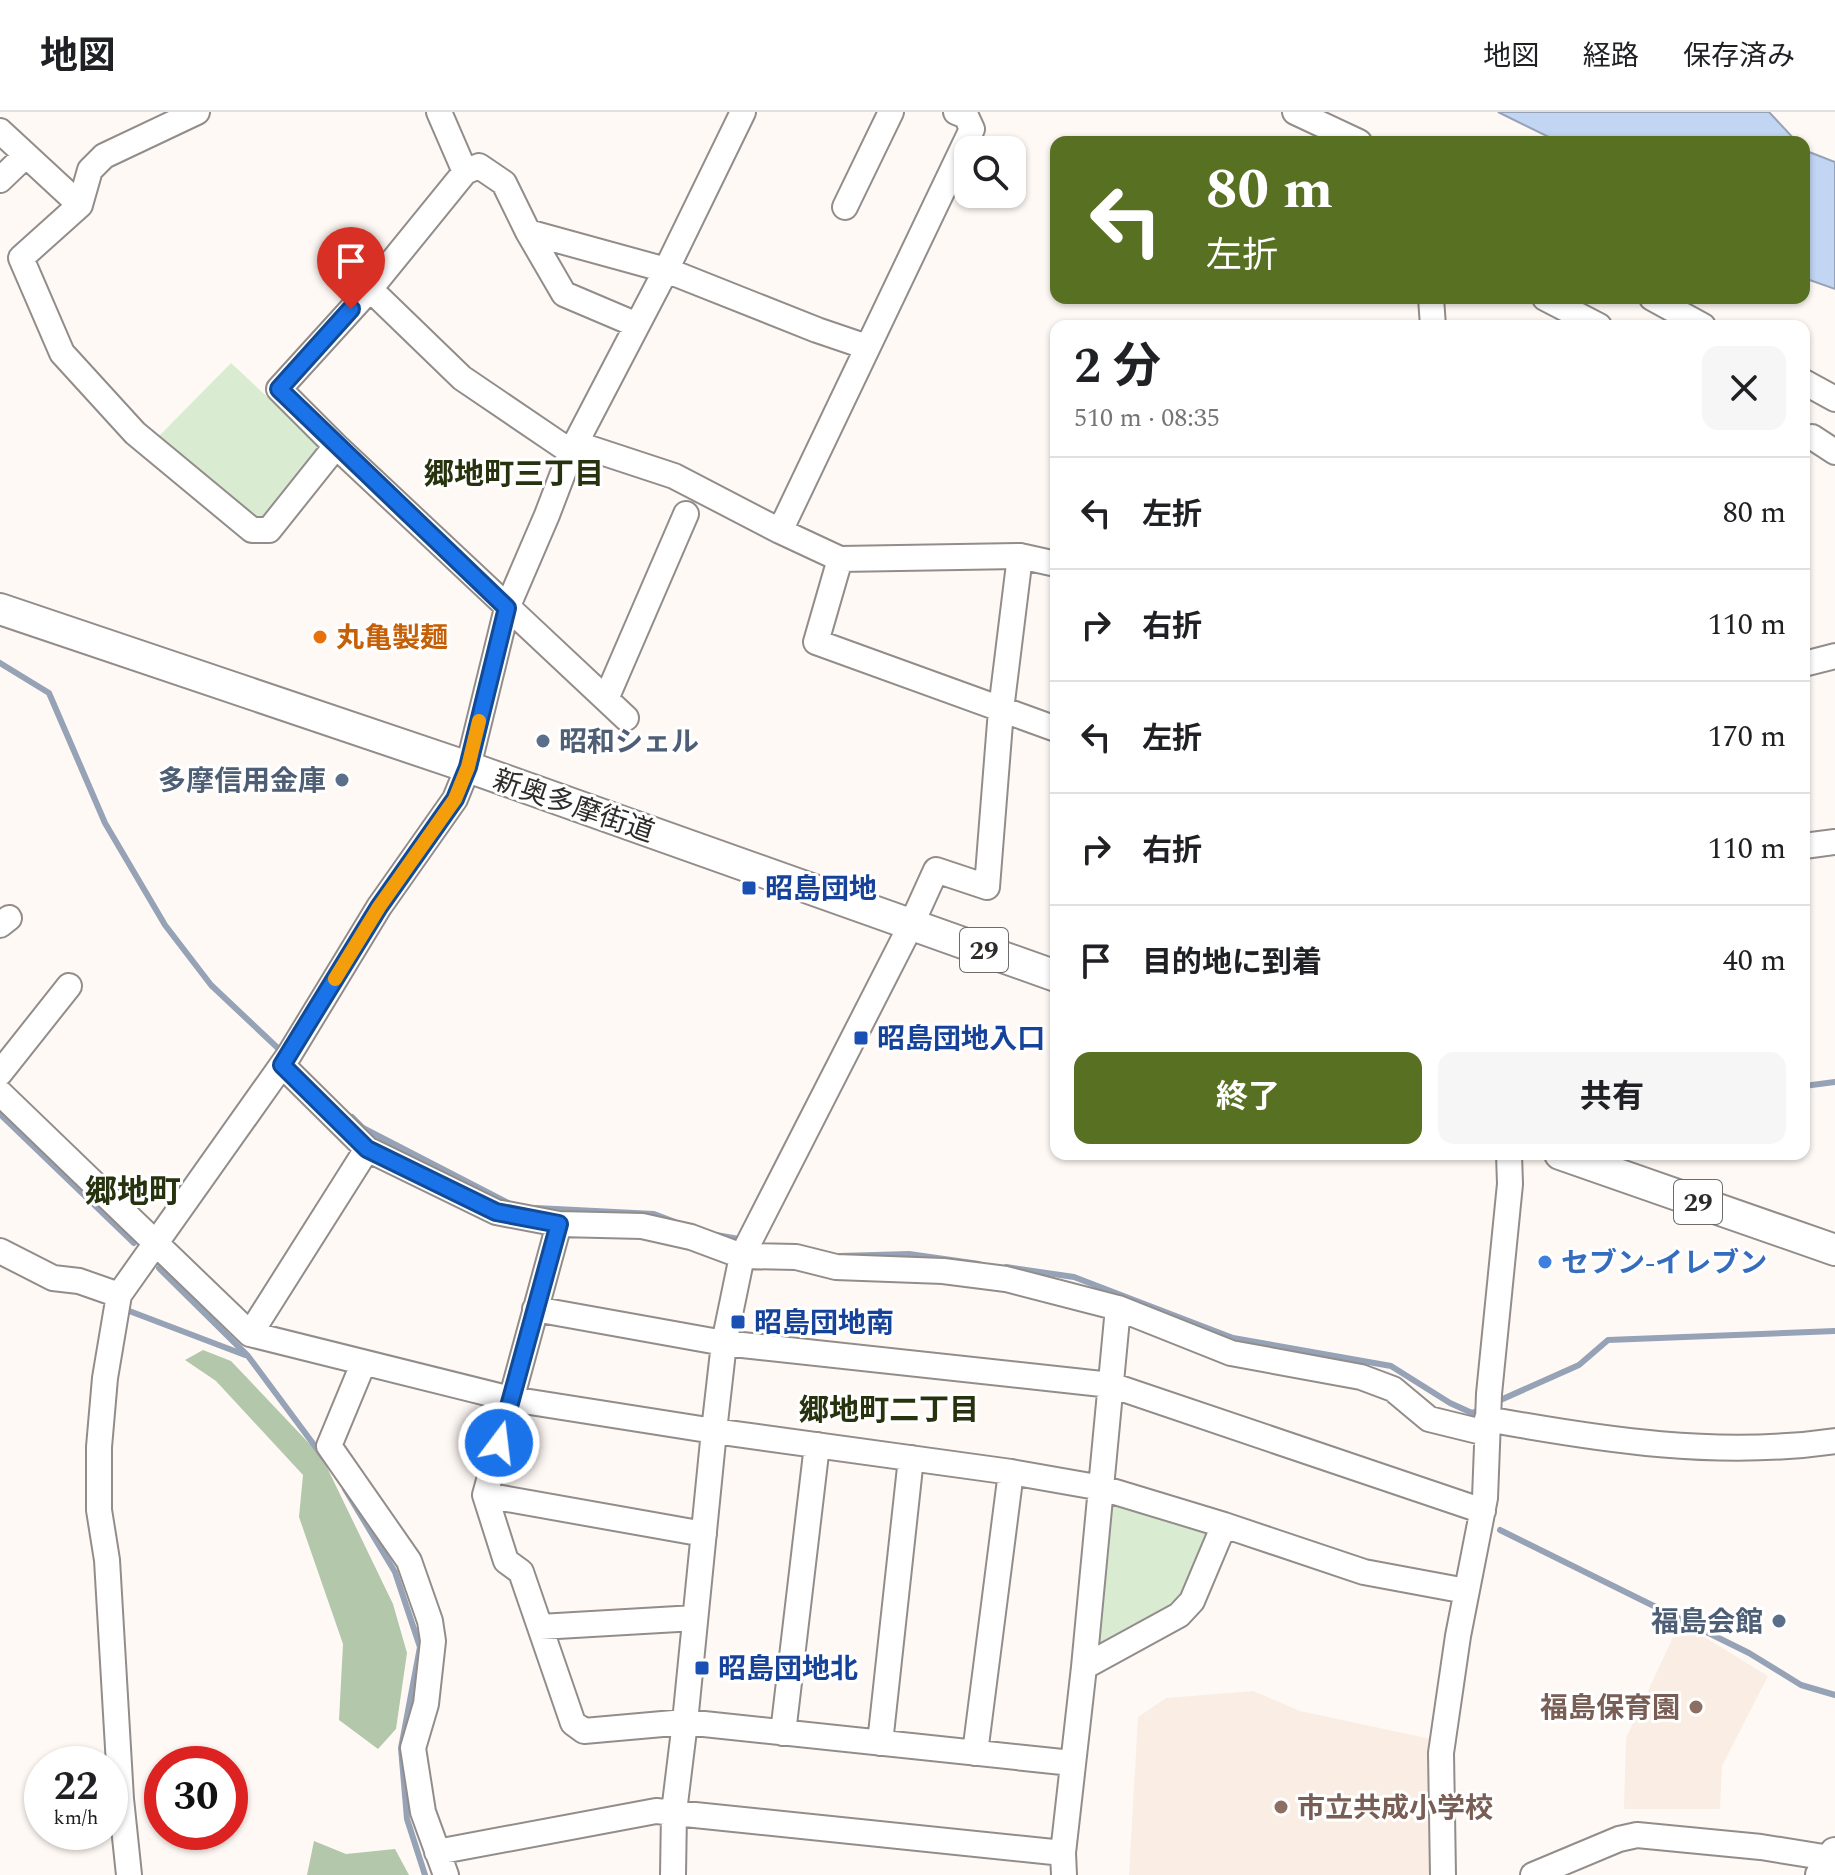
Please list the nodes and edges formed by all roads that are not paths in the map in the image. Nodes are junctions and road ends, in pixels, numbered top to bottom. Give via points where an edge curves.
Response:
1 (197, 112) edge
2 (439, 112) edge
3 (743, 112) edge
4 (891, 112) edge
5 (956, 112) edge
6 (1295, 112) edge
7 (0, 131) edge
8 (1346, 136) edge
9 (25, 156) junction
10 (465, 172) junction
11 (0, 180) edge
12 (80, 205) junction
13 (845, 207) dead end
14 (528, 232) junction
15 (666, 270) junction
16 (370, 289) junction
17 (1557, 304) edge
18 (1663, 304) edge
19 (1587, 320) edge
20 (1692, 320) edge
21 (637, 325) junction
22 (867, 347) junction
23 (1810, 385) edge
24 (1835, 399) edge
25 (336, 446) junction
26 (571, 452) junction
27 (686, 514) dead end
28 (780, 531) junction
29 (1020, 556) junction
30 (840, 559) junction
31 (1050, 563) edge
32 (507, 608) junction
33 (0, 609) edge
34 (1835, 656) edge
35 (1810, 662) edge
36 (606, 699) junction
37 (1001, 710) junction
38 (626, 718) dead end
39 (1050, 727) edge
40 (468, 767) junction
41 (1835, 842) edge
42 (1810, 845) edge
43 (911, 925) junction
44 (1050, 974) edge
45 (69, 986) dead end
46 (285, 1061) junction
47 (0, 1073) edge
48 (0, 1093) edge
49 (367, 1149) junction
50 (1509, 1160) edge
51 (1577, 1160) edge
52 (559, 1224) junction
53 (156, 1242) junction
54 (747, 1246) junction
55 (1835, 1250) edge
56 (0, 1251) edge
57 (117, 1302) junction
58 (1118, 1308) junction
59 (535, 1309) junction
60 (250, 1334) junction
61 (724, 1343) junction
62 (363, 1364) junction
63 (1111, 1385) junction
64 (511, 1399) junction
65 (1488, 1415) junction
66 (714, 1431) junction
67 (1835, 1441) edge
68 (817, 1445) junction
69 (911, 1458) junction
70 (1011, 1472) junction
71 (1102, 1488) junction
72 (485, 1495) junction
73 (1483, 1511) junction
74 (1224, 1525) junction
75 (704, 1534) junction
76 (1466, 1591) junction
77 (695, 1618) junction
78 (540, 1627) junction
79 (1084, 1667) junction
80 (685, 1722) junction
81 (783, 1733) junction
82 (880, 1743) junction
83 (975, 1753) junction
84 (1072, 1763) junction
85 (674, 1812) junction
86 (437, 1852) junction
87 (1831, 1861) edge
88 (1063, 1864) edge
89 (129, 1875) edge
90 (446, 1875) edge
91 (673, 1875) edge
92 (1443, 1875) edge
93 (1533, 1875) edge

1 - 12 street via 104,156 90,170
2 - 10 street
3 - 15 street
4 - 13 street
5 - 22 street via 966,116 972,129
6 - 8 street
7 - 9 street
9 - 11 street
9 - 12 street
10 - 14 street via 479,166 504,183
10 - 16 street
12 - 25 street via 21,258 62,353 135,433 252,530 269,530
14 - 15 street
14 - 21 street via 564,294
15 - 21 street
15 - 22 street
16 - 25 street via 279,389
16 - 26 street via 462,378
17 - 19 street
18 - 20 street
21 - 26 street
22 - 28 street
23 - 24 street
25 - 32 street
26 - 28 street via 589,448 674,476
26 - 32 street
27 - 36 street
28 - 30 street
29 - 30 street
29 - 31 street
29 - 37 street
30 - 37 street via 816,642
32 - 36 street
32 - 40 street
33 - 40 main road, 新奥多摩街道 / 29
34 - 35 street
36 - 38 street
37 - 39 street
37 - 43 street via 987,887 936,870
40 - 43 main road, 新奥多摩街道 / 29
40 - 46 street via 455,799 379,907
41 - 42 street
43 - 44 main road, 新奥多摩街道 / 29
43 - 54 street
45 - 47 street
46 - 49 street
46 - 53 street
48 - 53 street
49 - 52 street via 496,1212
49 - 60 street
50 - 65 street
51 - 55 main road, 29
52 - 54 street via 642,1226
52 - 59 street
53 - 57 street
53 - 60 street
54 - 58 street via 836,1267 994,1277
54 - 61 street
56 - 57 street via 53,1278 79,1281
57 - 89 street via 99,1447 99,1510
58 - 63 street
58 - 65 street via 1231,1353 1361,1377 1393,1389 1429,1419
59 - 61 street
59 - 64 street
60 - 62 street
61 - 63 street
61 - 66 street
62 - 64 street
62 - 86 street via 329,1446 409,1561 430,1621 426,1704 413,1748 423,1812
63 - 71 street
63 - 73 street
64 - 66 street
64 - 72 street
65 - 67 street via 1597,1439 1706,1448
65 - 73 street
66 - 68 street
66 - 75 street
68 - 69 street
68 - 81 street
69 - 70 street
69 - 82 street
70 - 71 street
70 - 83 street
71 - 74 street
71 - 79 street
72 - 75 street
72 - 78 street via 506,1561 521,1572
73 - 76 street
74 - 76 street via 1364,1572
74 - 79 street via 1192,1601 1179,1615
75 - 77 street
76 - 92 street via 1441,1753
77 - 78 street
77 - 80 street
78 - 80 street via 573,1723 584,1731
79 - 84 street
80 - 81 street
80 - 85 street
81 - 82 street
82 - 83 street
83 - 84 street
84 - 88 street
85 - 86 street
85 - 88 street
85 - 91 street
86 - 90 street
87 - 93 street via 1761,1847 1637,1835

